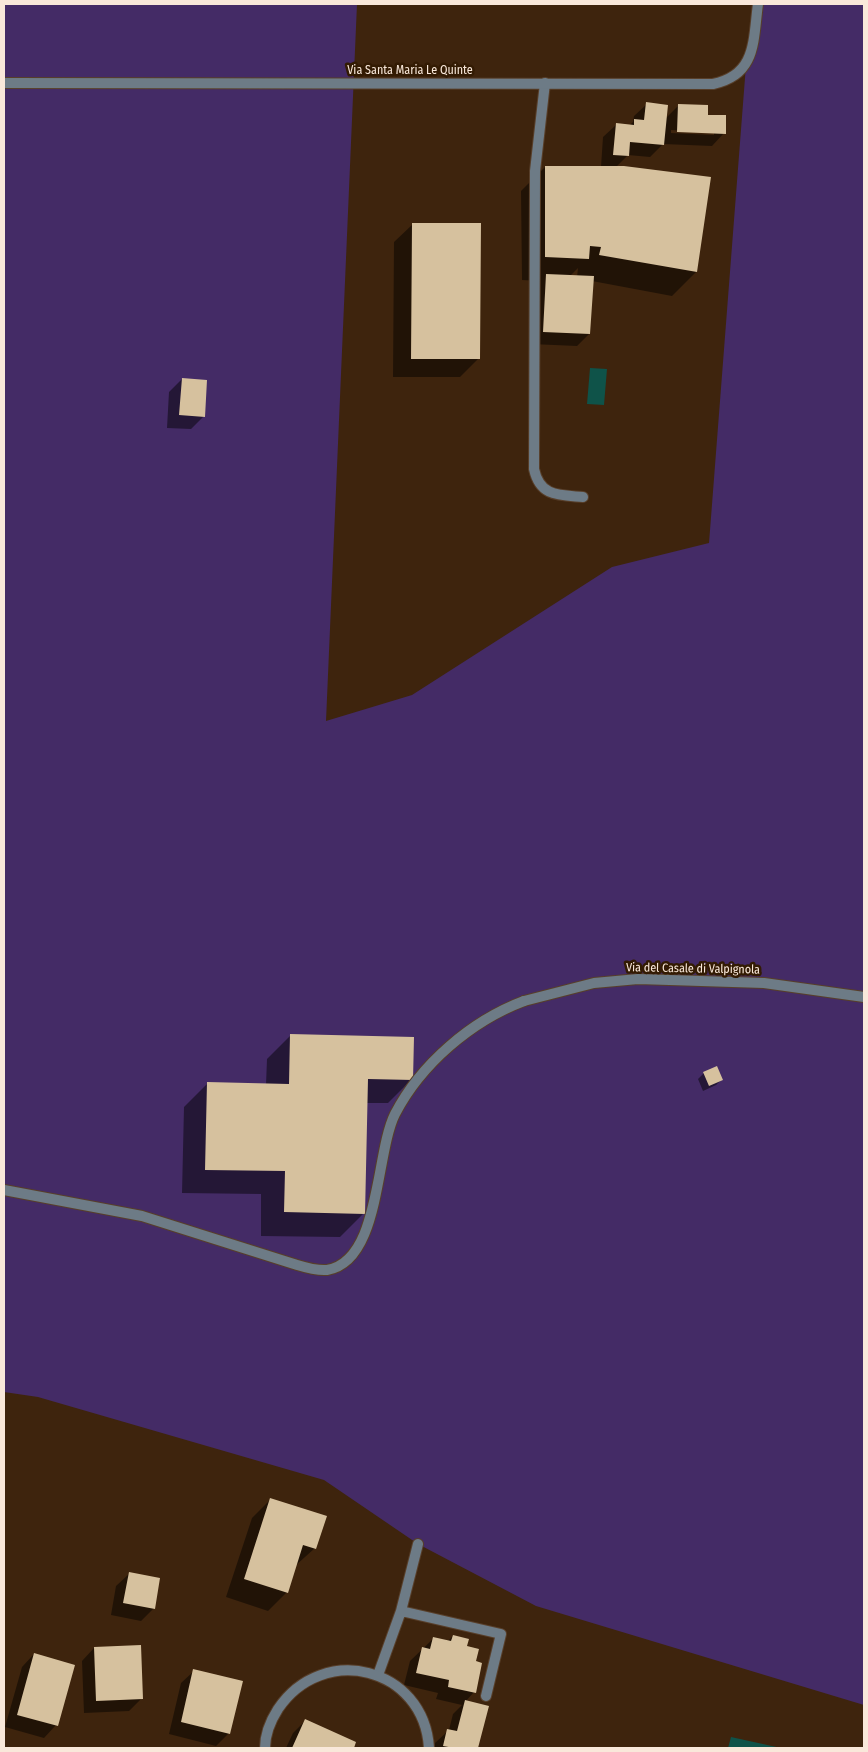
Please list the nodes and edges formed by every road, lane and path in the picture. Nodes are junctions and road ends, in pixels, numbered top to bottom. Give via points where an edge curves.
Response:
1 (758, 4) edge
2 (4, 83) edge
3 (545, 84) junction
4 (583, 497) dead end
5 (864, 997) edge
6 (4, 1190) edge
7 (418, 1544) dead end
8 (401, 1611) junction
9 (378, 1675) junction
10 (486, 1696) dead end
11 (265, 1748) edge
12 (429, 1748) edge

1 - 3 street, Via Santa Maria Le Quinte via 752,52 746,65 727,81 713,84
2 - 3 street, Via Santa Maria Le Quinte
3 - 4 street via 535,171 534,469 536,480 552,494
5 - 6 street, Via del Casale di Valpignola via 764,983 638,979 594,983 524,1001 491,1015 436,1060 405,1099 387,1134 364,1237 349,1260 333,1268 316,1269 294,1264 142,1216
7 - 8 street
8 - 9 street
8 - 10 street via 501,1634
9 - 11 street via 354,1670 329,1672 305,1681 286,1697 272,1718
9 - 12 street via 401,1689 418,1710 428,1734

